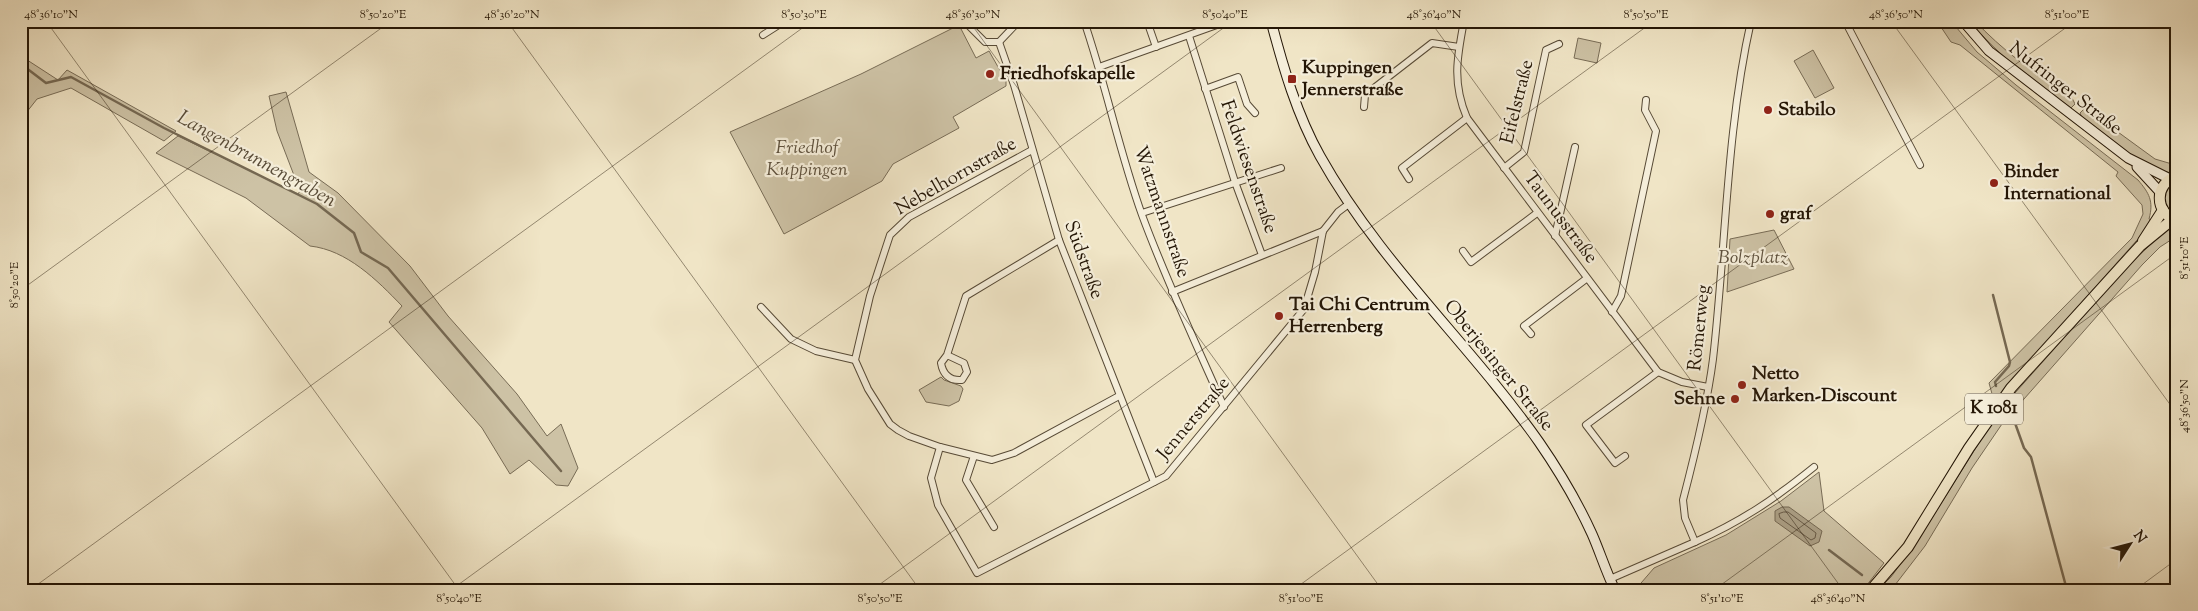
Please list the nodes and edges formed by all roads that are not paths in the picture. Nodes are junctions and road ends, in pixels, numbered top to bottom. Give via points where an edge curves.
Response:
1 (785, 21) edge
2 (964, 21) edge
3 (1019, 21) edge
4 (1084, 21) edge
5 (1147, 21) edge
6 (1228, 21) edge
7 (1271, 21) edge
8 (1464, 21) edge
9 (1751, 21) edge
10 (1845, 21) edge
11 (1963, 21) edge
12 (763, 35) dead end
13 (1189, 36) junction
14 (999, 42) junction
15 (1558, 44) dead end
16 (1156, 47) junction
17 (1459, 47) junction
18 (1100, 67) junction
19 (1205, 89) junction
20 (1646, 100) dead end
21 (1364, 108) dead end
22 (1255, 113) dead end
23 (1467, 118) junction
24 (1575, 147) dead end
25 (1032, 150) junction
26 (2128, 158) junction
27 (1920, 165) dead end
28 (1281, 168) dead end
29 (1504, 168) junction
30 (2173, 177) edge
31 (1409, 179) dead end
32 (1235, 182) junction
33 (2160, 192) junction
34 (1350, 203) junction
35 (2163, 210) junction
36 (1142, 213) junction
37 (1537, 213) junction
38 (2175, 220) edge
39 (1323, 230) junction
40 (1555, 236) junction
41 (1058, 240) junction
42 (2140, 246) junction
43 (1463, 252) dead end
44 (1262, 254) junction
45 (1586, 279) junction
46 (1172, 292) junction
47 (761, 307) dead end
48 (1612, 312) junction
49 (1531, 334) dead end
50 (947, 355) junction
51 (855, 360) junction
52 (1658, 372) junction
53 (1708, 387) junction
54 (1119, 396) junction
55 (1224, 407) junction
56 (940, 447) junction
57 (974, 456) junction
58 (1624, 456) dead end
59 (1814, 467) dead end
60 (1154, 482) junction
61 (994, 527) dead end
62 (1695, 542) junction
63 (1613, 586) edge
64 (1872, 590) edge

1 - 12 street
2 - 14 street via 985,42
3 - 14 street
4 - 18 street, Watzmannstraße
5 - 16 street
6 - 13 street
7 - 34 main road, Oberjesinger Straße via 1304,123 1320,156
8 - 17 street, Taunusstraße
9 - 53 street, Römerweg via 1736,108
10 - 27 street
11 - 26 main road, Nufringer Straße via 1989,51
13 - 16 street
13 - 19 street, Feldwiesenstraße
14 - 25 street, Südstraße
15 - 29 street, Eifelstraße via 1546,50 1524,152
16 - 18 street
17 - 21 street via 1432,42 1364,95
17 - 23 street, Taunusstraße via 1456,71 1459,100
18 - 36 street, Watzmannstraße
19 - 22 street, Feldwiesenstraße via 1238,77 1247,104
19 - 32 street, Feldwiesenstraße
20 - 48 street via 1645,110 1656,131 1621,296
23 - 29 street, Taunusstraße
23 - 31 street via 1402,168
24 - 40 street
25 - 41 street, Südstraße
25 - 51 street, Nebelhornstraße via 909,217 890,235 870,296
26 - 30 main road, Nufringer Straße
26 - 33 main road, Nufringer Straße
28 - 32 street
29 - 37 street, Taunusstraße
30 - 33 main road
32 - 36 street
32 - 44 street, Feldwiesenstraße
33 - 35 main road
34 - 39 street, Jennerstraße
34 - 63 main road, Oberjesinger Straße via 1385,253 1472,355 1545,451 1575,499
35 - 38 main road
35 - 42 main road, K 1081
36 - 46 street, Watzmannstraße
37 - 40 street, Taunusstraße
37 - 43 street via 1471,262
38 - 42 main road, K 1081
39 - 44 street
39 - 55 street, Jennerstraße via 1304,309
40 - 45 street, Taunusstraße
41 - 50 street via 966,296
41 - 54 street, Südstraße
42 - 64 main road, K 1081 via 2001,401 1968,448 1912,541
44 - 46 street
45 - 48 street, Taunusstraße
45 - 49 street via 1524,326
46 - 55 street, Watzmannstraße
47 - 51 street via 791,339 816,351
48 - 52 street, Taunusstraße
50 - 50 street via 941,364 942,371 949,378 962,380 967,372 964,363
51 - 56 street via 868,389 890,424 908,436
52 - 53 street, Taunusstraße via 1682,382
52 - 58 street via 1586,425 1615,463
53 - 62 street, Römerweg via 1683,500 1684,518
54 - 57 street via 1014,453 992,460
54 - 60 street, Südstraße
55 - 60 street, Jennerstraße via 1166,476
56 - 57 street
56 - 60 street, Jennerstraße via 931,478 938,505 976,573
57 - 61 street via 966,480
59 - 62 street via 1763,507
62 - 63 street

